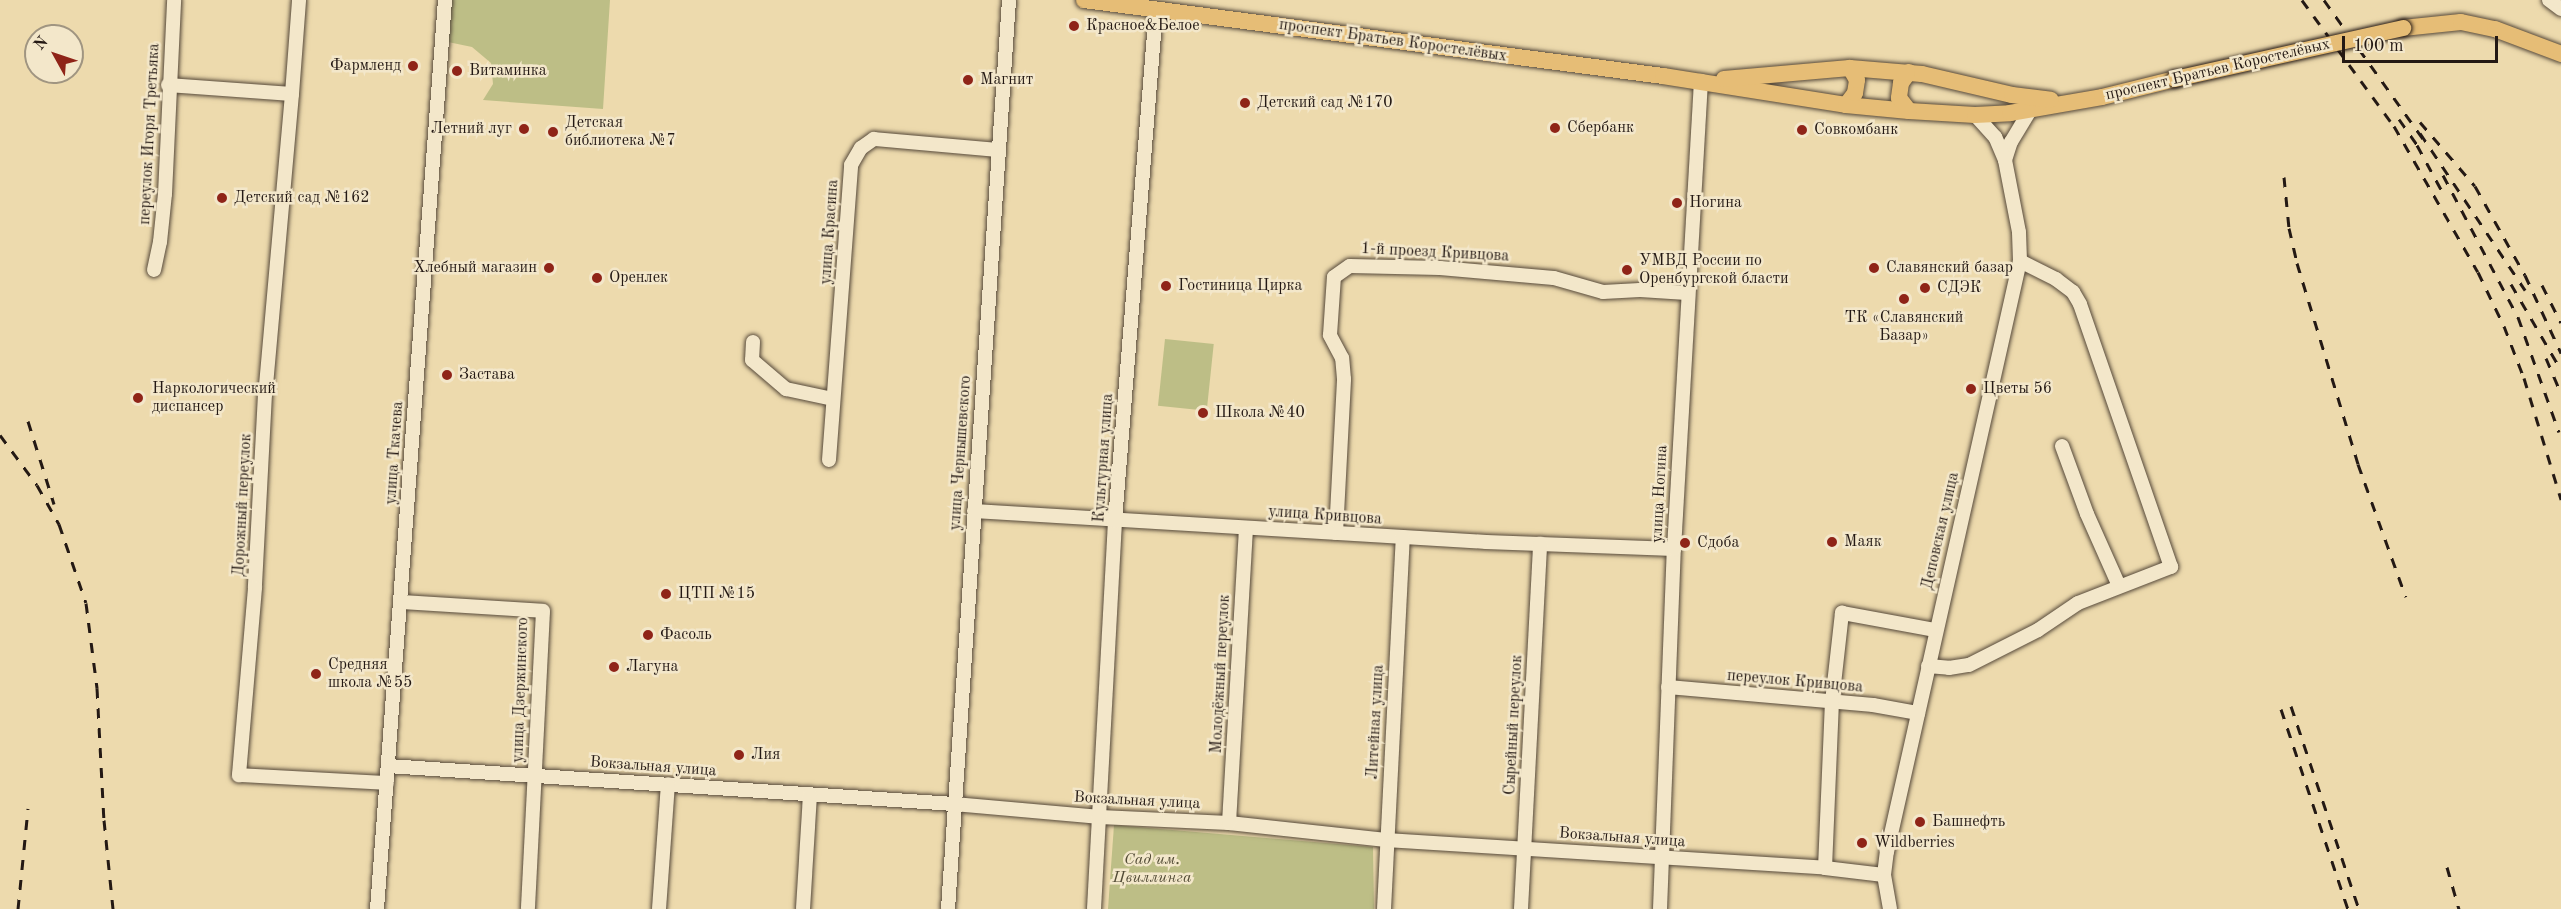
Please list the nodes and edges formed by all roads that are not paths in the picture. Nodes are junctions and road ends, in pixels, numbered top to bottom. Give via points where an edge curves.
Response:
1 (174, 0) edge
2 (299, 0) edge
3 (445, 0) edge
4 (1008, 0) edge
5 (1084, 0) edge
6 (2549, 0) edge
7 (1156, 9) junction
8 (2561, 9) edge
9 (2561, 54) edge
10 (1850, 68) junction
11 (1909, 72) junction
12 (1701, 81) junction
13 (168, 85) junction
14 (292, 94) junction
15 (2067, 102) junction
16 (1846, 105) junction
17 (2030, 110) junction
18 (1909, 111) junction
19 (1975, 115) junction
20 (997, 150) junction
21 (2005, 160) junction
22 (2020, 261) junction
23 (154, 270) dead end
24 (1687, 293) junction
25 (753, 342) dead end
26 (833, 399) junction
27 (2062, 446) dead end
28 (829, 460) dead end
29 (974, 511) junction
30 (1115, 521) junction
31 (1246, 528) junction
32 (1336, 533) junction
33 (1403, 537) junction
34 (1540, 543) junction
35 (1674, 549) junction
36 (2119, 586) junction
37 (401, 602) junction
38 (1935, 630) junction
39 (1928, 666) junction
40 (1668, 687) junction
41 (1832, 702) junction
42 (1918, 713) junction
43 (388, 766) junction
44 (534, 775) junction
45 (387, 783) junction
46 (668, 784) junction
47 (810, 795) junction
48 (954, 804) junction
49 (1100, 816) junction
50 (1229, 823) junction
51 (1386, 840) junction
52 (1524, 847) junction
53 (1661, 857) junction
54 (1825, 868) junction
55 (1884, 875) junction
56 (378, 909) edge
57 (528, 909) edge
58 (658, 909) edge
59 (803, 909) edge
60 (948, 909) edge
61 (1094, 909) edge
62 (1384, 909) edge
63 (1521, 909) edge
64 (1660, 909) edge
65 (1890, 909) edge

1 - 13 street, переулок Игоря Третьяка
2 - 14 street, Дорожный переулок
3 - 37 street, улица Ткачева
4 - 20 street, улица Чернышевского
5 - 7 main road, проспект Братьев Коростелёвых
6 - 8 street
7 - 12 main road, проспект Братьев Коростелёвых
7 - 30 street, Культурная улица
9 - 15 main road, проспект Братьев Коростелёвых, bridge via 2495,29 2461,22 2403,28
10 - 11 main road, проспект Братьев Коростелёвых
10 - 12 main road, проспект Братьев Коростелёвых
10 - 16 main road via 1857,80 1855,93
11 - 15 main road, проспект Братьев Коростелёвых via 2012,95
11 - 18 main road via 1901,83 1899,98
12 - 16 main road, проспект Братьев Коростелёвых
12 - 24 street, улица Ногина
13 - 14 street
13 - 23 street, переулок Игоря Третьяка via 165,194
14 - 45 street, Дорожный переулок via 265,394 255,588 239,775
15 - 17 main road, проспект Братьев Коростелёвых
16 - 18 main road, проспект Братьев Коростелёвых
17 - 19 main road, проспект Братьев Коростелёвых
17 - 21 street
18 - 19 main road, проспект Братьев Коростелёвых
19 - 21 street, Деповская улица via 1995,137
20 - 26 street, улица Красина via 874,139 861,148 851,165
20 - 29 street, улица Чернышевского
21 - 22 street, Деповская улица via 2019,232
22 - 36 street via 2056,279 2073,292 2080,304 2171,567
22 - 38 street, Деповская улица
24 - 32 street, 1-й проезд Кривцова via 1603,292 1554,278 1440,268 1350,266 1334,277 1330,336 1342,358 1344,379
24 - 35 street, улица Ногина
25 - 26 street via 752,360 786,389
26 - 28 street, улица Красина
27 - 36 street
29 - 30 street, улица Кривцова
29 - 48 street, улица Чернышевского
30 - 31 street, улица Кривцова
30 - 49 street, Культурная улица
31 - 32 street, улица Кривцова
31 - 50 street, Молодёжный переулок
32 - 33 street, улица Кривцова
33 - 34 street, улица Кривцова
33 - 51 street, Литейная улица
34 - 35 street, улица Кривцова
34 - 52 street, Сырейный переулок
35 - 40 street, улица Ногина
36 - 39 street via 2078,603 2038,630 1970,665
37 - 43 street, улица Ткачева
37 - 44 street, улица Дзержинского via 543,611
38 - 39 street, Деповская улица
38 - 41 street via 1842,613
39 - 42 street, Деповская улица
40 - 41 street, переулок Кривцова
40 - 53 street, улица Ногина
41 - 42 street, переулок Кривцова
41 - 54 street
42 - 55 street, Деповская улица
43 - 44 street, Вокзальная улица
43 - 45 street, улица Ткачева
44 - 46 street, Вокзальная улица
44 - 57 street, улица Дзержинского
45 - 56 street, улица Ткачева
46 - 47 street, Вокзальная улица
46 - 58 street
47 - 48 street, Вокзальная улица
47 - 59 street
48 - 49 street, Вокзальная улица
48 - 60 street, улица Чернышевского
49 - 50 street, Вокзальная улица
49 - 61 street, Культурная улица
50 - 51 street, Вокзальная улица
51 - 52 street, Вокзальная улица
51 - 62 street, Литейная улица
52 - 53 street, Вокзальная улица
52 - 63 street, Сырейный переулок
53 - 54 street, Вокзальная улица
53 - 64 street, улица Ногина
54 - 55 street, Вокзальная улица
55 - 65 street, Деповская улица

